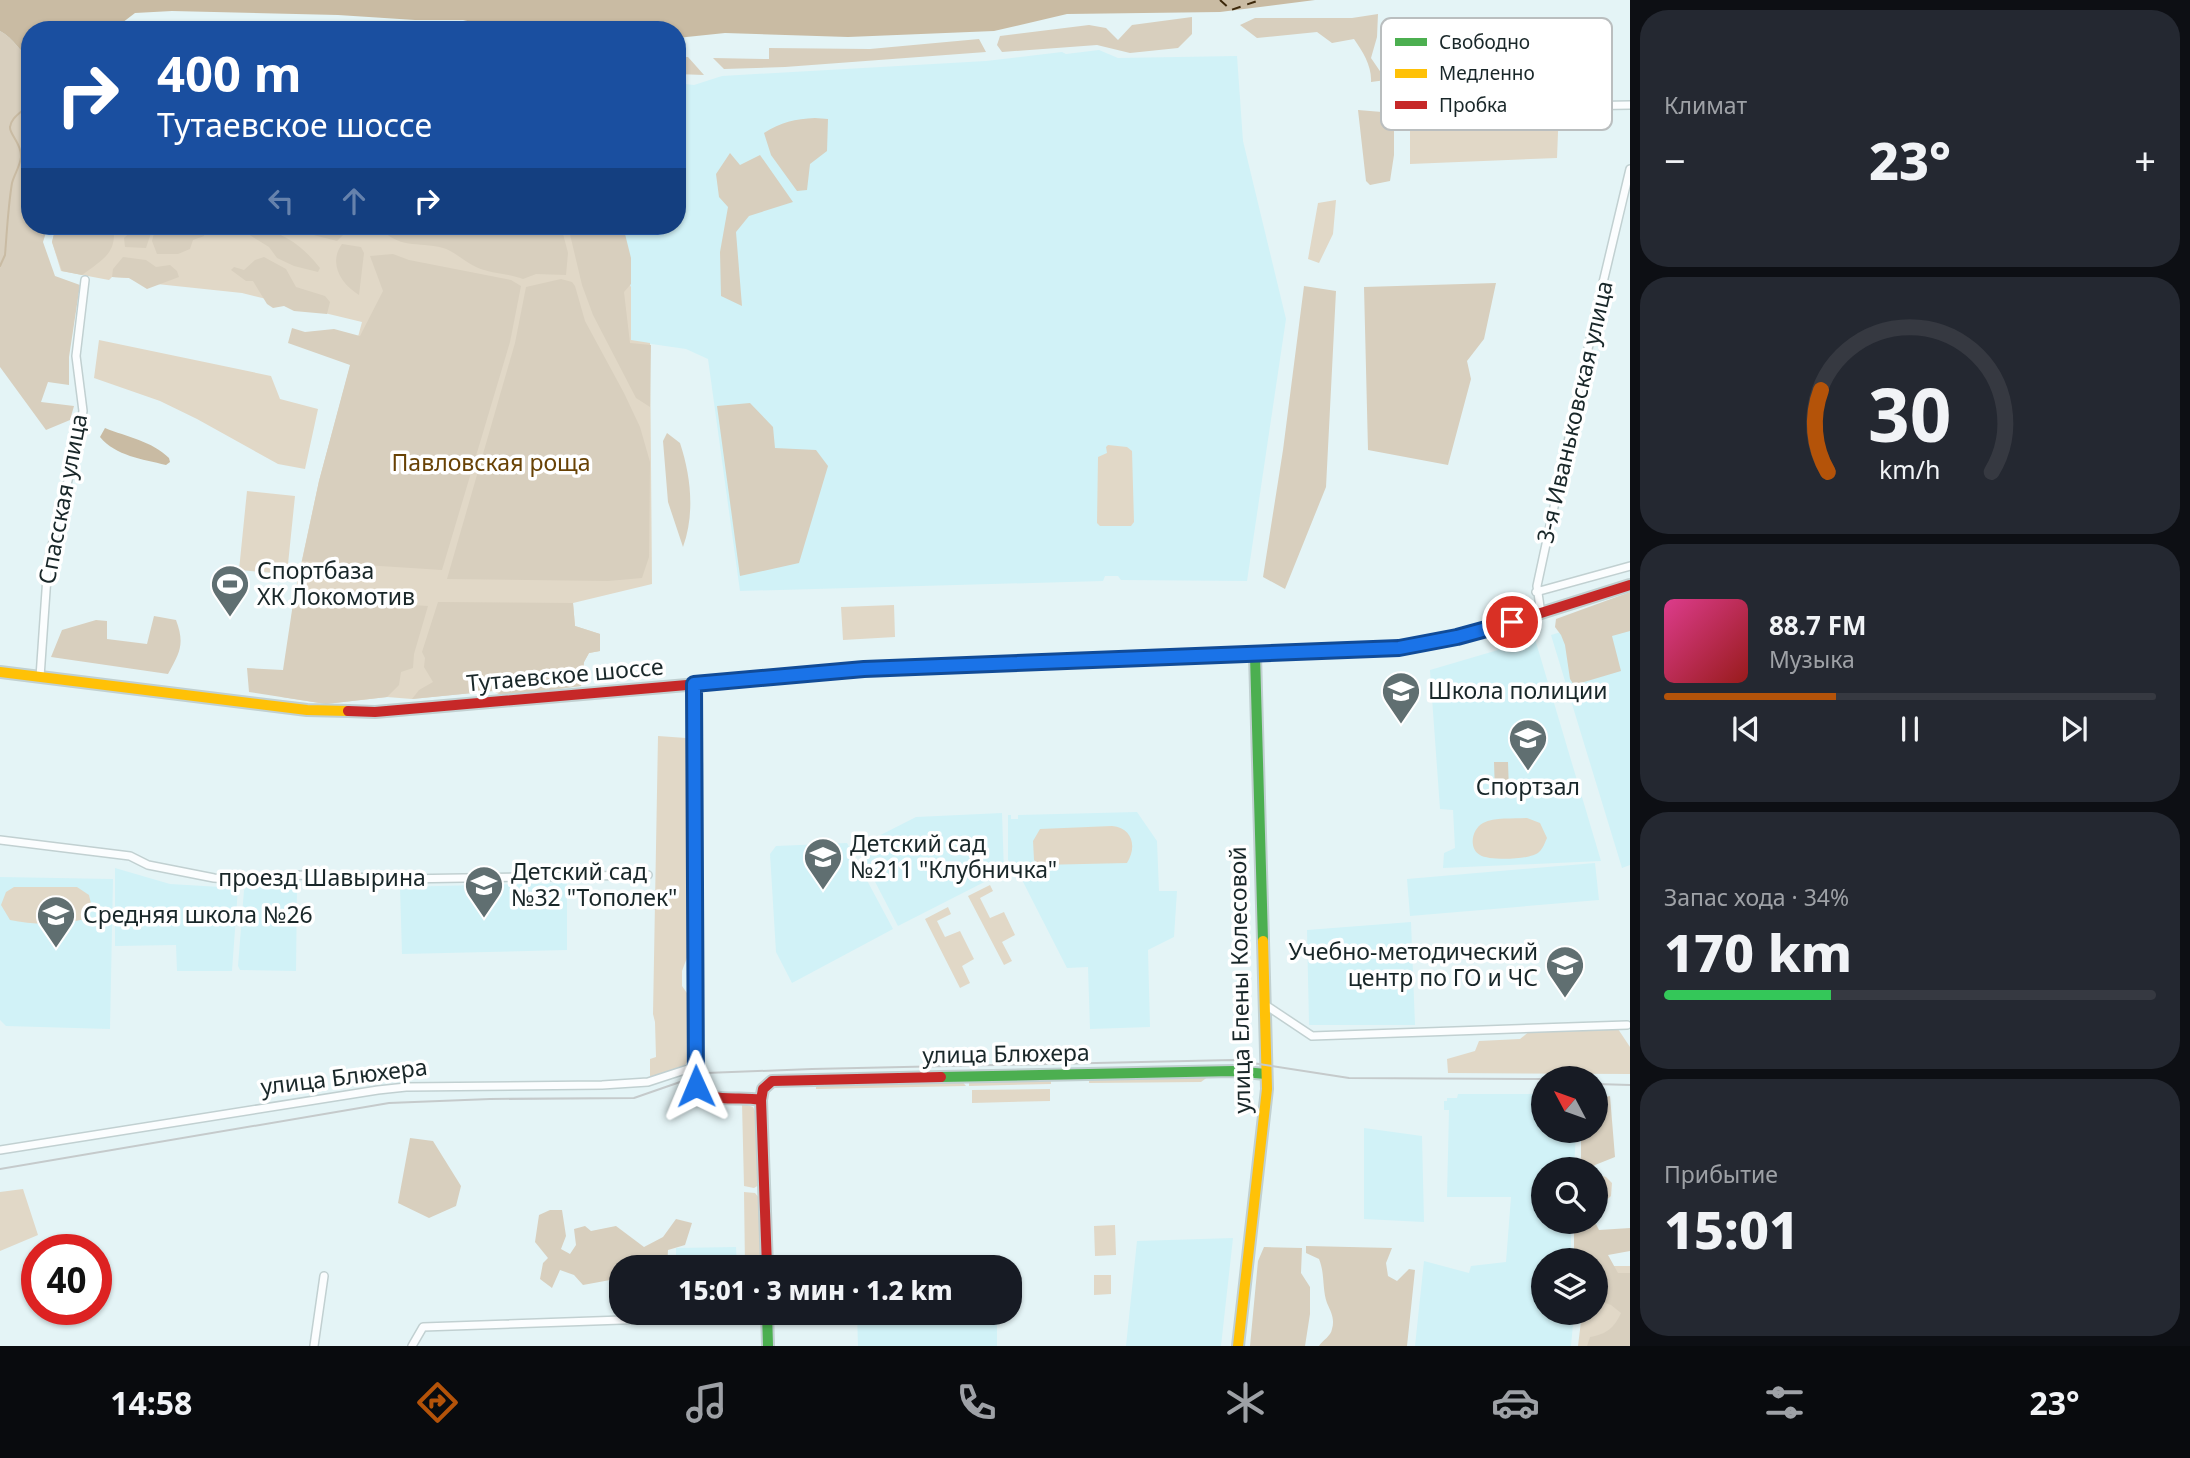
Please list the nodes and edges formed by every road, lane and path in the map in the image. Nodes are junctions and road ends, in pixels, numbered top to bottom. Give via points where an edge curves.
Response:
1 (1612, 105) edge
2 (1630, 105) edge
3 (1630, 169) edge
4 (85, 279) dead end
5 (1630, 566) edge
6 (1630, 585) edge
7 (1536, 593) junction
8 (1541, 614) junction
9 (1255, 654) junction
10 (0, 672) edge
11 (40, 677) junction
12 (694, 684) junction
13 (0, 840) edge
14 (648, 875) dead end
15 (1263, 1003) junction
16 (1627, 1025) dead end
17 (694, 1067) junction
18 (1266, 1074) junction
19 (760, 1100) junction
20 (0, 1150) edge
21 (766, 1255) edge
22 (324, 1276) dead end
23 (609, 1320) edge
24 (767, 1325) edge
25 (314, 1346) edge
26 (412, 1346) edge
27 (768, 1346) edge
28 (1238, 1346) edge

1 - 2 street
3 - 7 street, 3-я Иваньковская улица
4 - 11 street, Спасская улица via 76,356 83,411 48,562
5 - 7 street
6 - 8 street, Тутаевское шоссе
7 - 8 street, 3-я Иваньковская улица
8 - 9 street, Тутаевское шоссе via 1408,647
9 - 12 street, Тутаевское шоссе via 864,669
9 - 15 street, улица Елены Колесовой
10 - 11 street, Тутаевское шоссе
11 - 12 street, Тутаевское шоссе via 307,710 375,712
12 - 17 street
13 - 14 street, проезд Шавырина via 130,856 214,878 252,881 297,875 401,879
15 - 16 street via 1312,1036
15 - 18 street, улица Елены Колесовой
17 - 19 street via 696,1086 706,1097
17 - 20 street, улица Блюхера via 648,1082 378,1090
18 - 19 street, улица Блюхера via 1223,1071 786,1080 766,1084
18 - 28 street, улица Елены Колесовой
19 - 21 street
22 - 25 street
23 - 26 street via 423,1326
24 - 27 street

